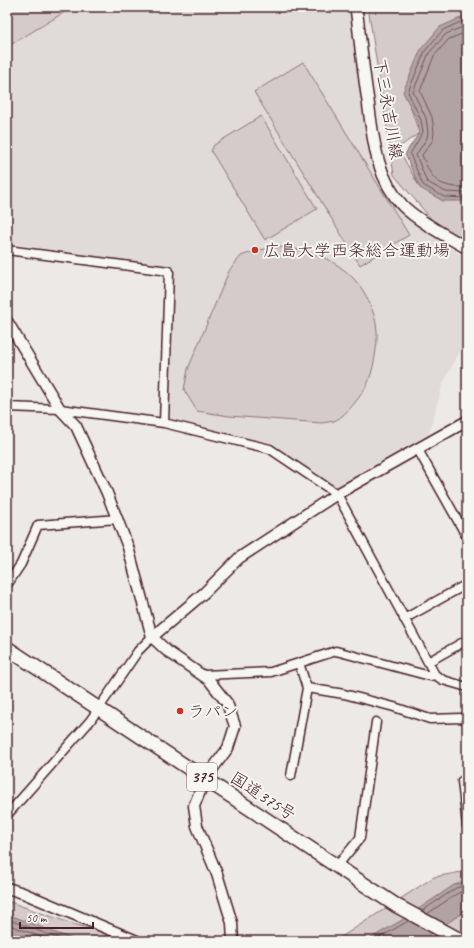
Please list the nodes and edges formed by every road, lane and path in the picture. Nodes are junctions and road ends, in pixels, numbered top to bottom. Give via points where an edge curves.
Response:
1 (356, 7) edge
2 (467, 248) edge
3 (7, 250) edge
4 (7, 321) edge
5 (7, 407) edge
6 (60, 409) junction
7 (467, 422) edge
8 (164, 423) junction
9 (417, 448) junction
10 (337, 494) junction
11 (118, 519) junction
12 (467, 537) edge
13 (467, 584) edge
14 (7, 585) edge
15 (404, 618) junction
16 (152, 637) junction
17 (467, 640) edge
18 (7, 648) edge
19 (428, 662) junction
20 (299, 663) junction
21 (203, 675) junction
22 (435, 675) junction
23 (467, 687) edge
24 (307, 688) junction
25 (99, 710) junction
26 (467, 720) edge
27 (376, 722) dead end
28 (291, 776) dead end
29 (205, 779) junction
30 (467, 780) edge
31 (7, 815) edge
32 (467, 822) edge
33 (337, 866) junction
34 (7, 888) edge
35 (460, 940) edge
36 (137, 941) edge
37 (233, 941) edge

1 - 2 main road, 下三永吉川線 via 375,150 384,179 404,206 436,230
3 - 8 street via 169,271
4 - 6 street
5 - 6 street
6 - 8 street
6 - 11 street via 76,426
7 - 9 street
8 - 10 street via 270,449
9 - 10 street
9 - 12 street
10 - 15 street
10 - 16 street via 239,558 204,593
11 - 14 street via 38,526 21,564
11 - 16 street
13 - 15 street
15 - 19 street
16 - 21 street via 167,651
16 - 25 street via 138,651
17 - 19 street
18 - 25 highway, 国道375号 / 375
19 - 22 street
20 - 21 street via 271,672
20 - 22 street via 336,651 430,676
20 - 24 street
21 - 29 street via 228,703 235,726 228,748
22 - 23 street
24 - 26 street via 344,694 430,719
24 - 28 street
25 - 29 highway, 国道375号 / 375
25 - 31 street
27 - 33 street via 360,838
29 - 33 highway, 国道375号 / 375
29 - 37 street via 194,806 197,826 230,916
30 - 32 street via 462,781
33 - 35 highway, 国道375号 / 375 via 397,906
34 - 36 street

